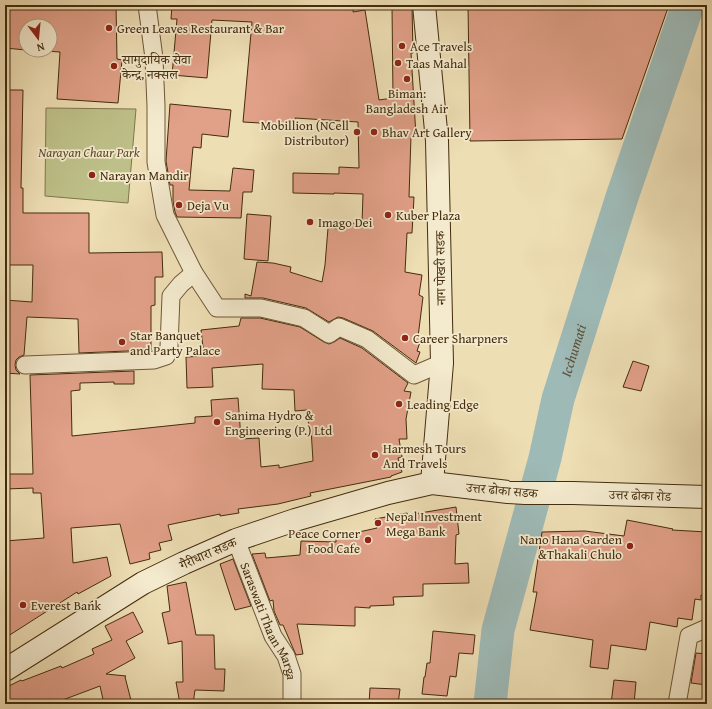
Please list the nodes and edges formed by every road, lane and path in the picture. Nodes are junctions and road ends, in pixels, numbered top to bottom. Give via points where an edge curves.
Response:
1 (147, 5) edge
2 (424, 5) edge
3 (194, 272) junction
4 (442, 363) junction
5 (25, 365) dead end
6 (432, 483) junction
7 (573, 493) joint
8 (707, 497) edge
9 (236, 540) junction
10 (707, 628) edge
11 (5, 670) edge
12 (292, 704) edge
13 (677, 704) edge

1 - 3 street via 154,58 156,162 165,216
2 - 4 main road, नाग पोखरी सडक via 437,141
3 - 4 street via 217,308 261,308 304,318 329,334 339,327 367,340 414,375
3 - 5 street via 171,296 169,347 166,356 154,360
4 - 6 main road, नाग पोखरी सडक
6 - 7 main road, उत्तर ढोका सडक via 508,492
6 - 9 main road, गैरीधारा सडक via 317,513
7 - 8 main road, उत्तर ढोका रोड
9 - 11 main road, गैरीधारा सडक via 143,583
9 - 12 street, Saraswati Thaan Marga via 274,636 286,656 292,674
10 - 13 street via 689,636

